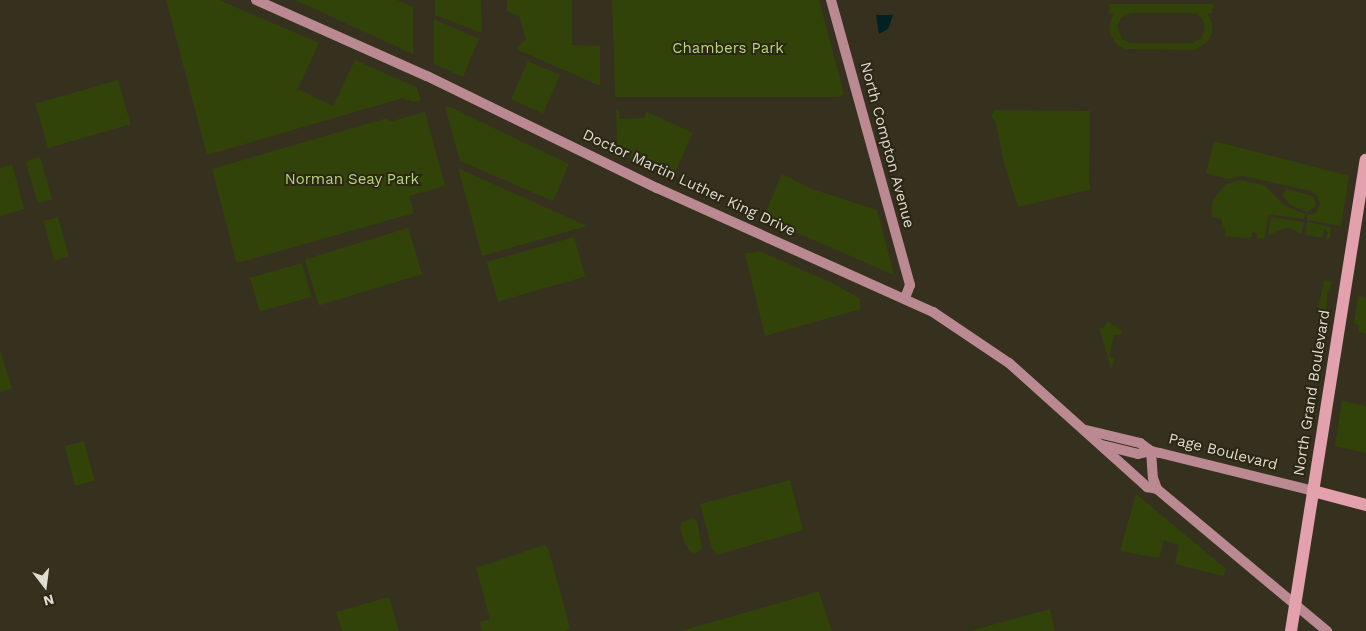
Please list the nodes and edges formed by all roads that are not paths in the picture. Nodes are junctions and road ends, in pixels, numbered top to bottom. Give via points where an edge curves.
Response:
1 (256, 0) edge
2 (831, 0) edge
3 (1366, 160) edge
4 (905, 298) junction
5 (1086, 430) junction
6 (1101, 445) junction
7 (1151, 451) junction
8 (1157, 490) junction
9 (1313, 491) junction
10 (1366, 505) edge
11 (1296, 604) junction
12 (1291, 631) edge
13 (1327, 631) edge

1 - 4 main road, Doctor Martin Luther King Drive via 421,74 657,188
2 - 4 main road, North Compton Avenue via 910,285
3 - 9 main road, North Grand Boulevard
4 - 5 main road, Doctor Martin Luther King Drive via 956,327 1009,364
5 - 6 main road, Doctor Martin Luther King Drive
5 - 7 main road, Doctor Martin Luther King Drive via 1140,443
6 - 7 main road, Page Boulevard via 1138,454
6 - 8 main road, Doctor Martin Luther King Drive via 1147,487
7 - 8 main road via 1152,478
7 - 9 main road, Page Boulevard
8 - 11 main road, Doctor Martin Luther King Drive
9 - 10 main road, Page Boulevard
9 - 11 main road, North Grand Boulevard
11 - 12 main road, North Grand Boulevard
11 - 13 main road, Doctor Martin Luther King Drive

